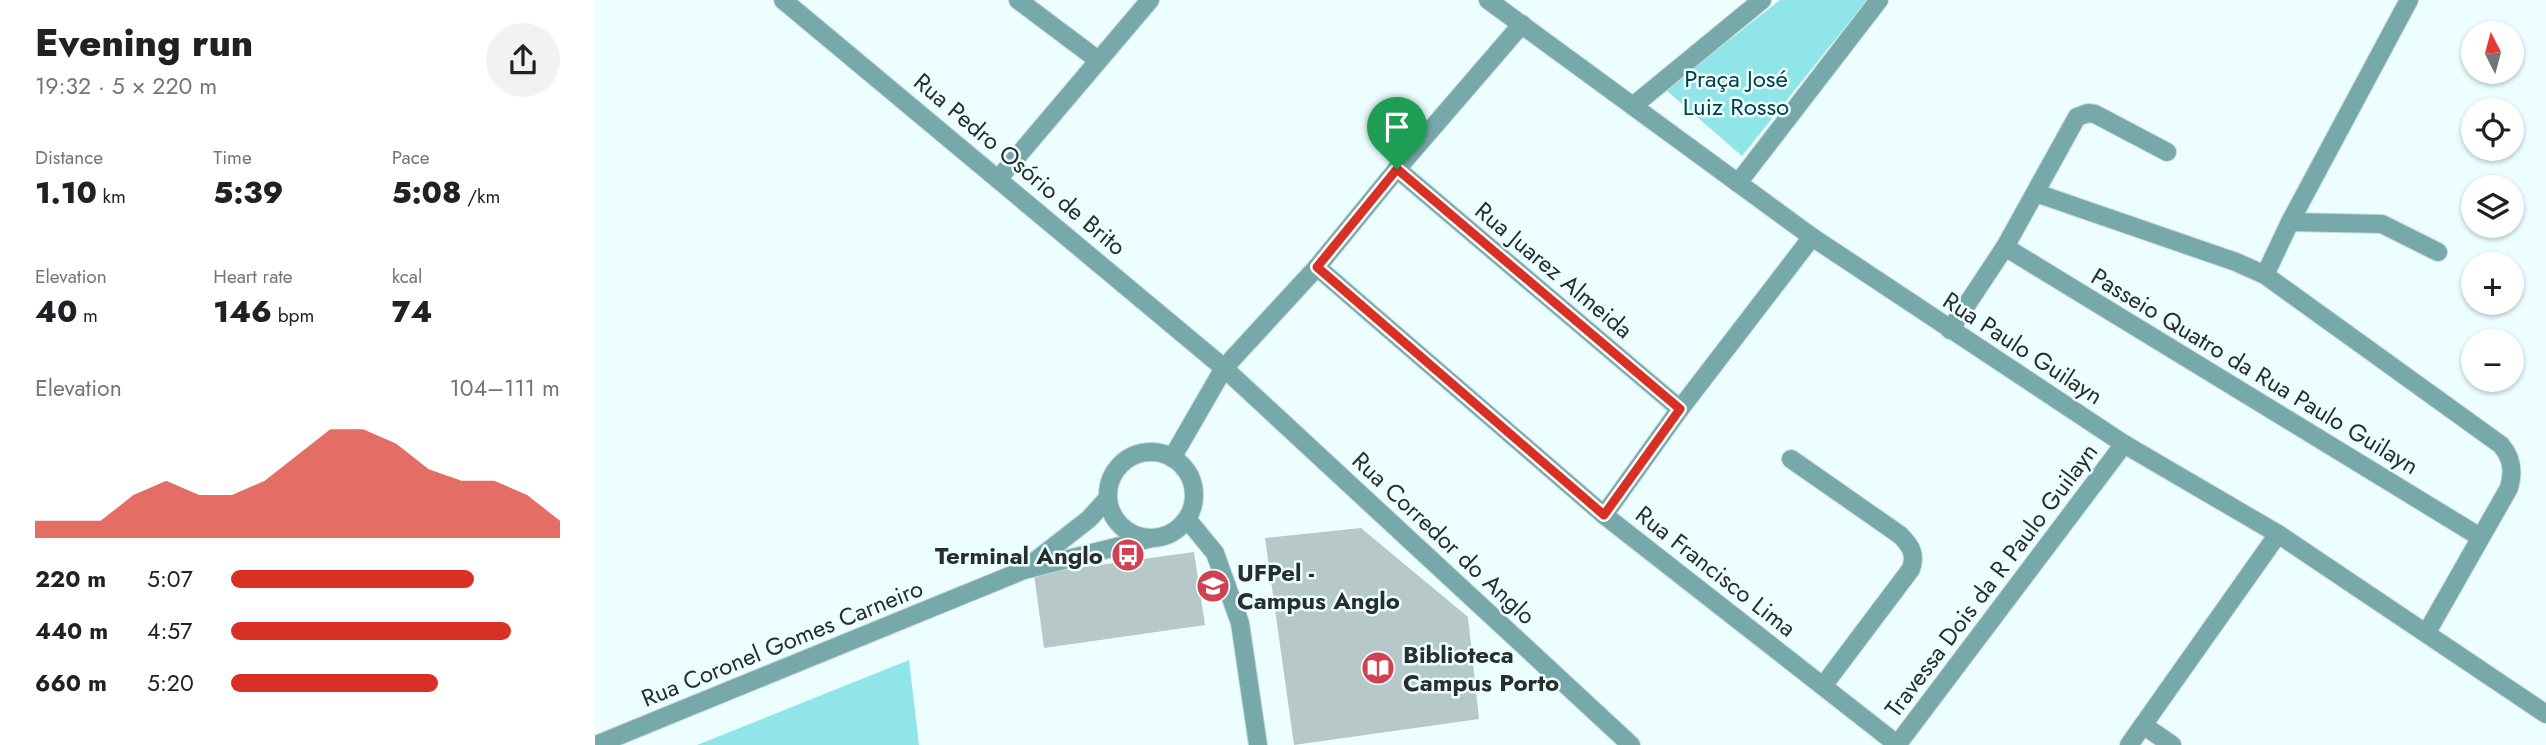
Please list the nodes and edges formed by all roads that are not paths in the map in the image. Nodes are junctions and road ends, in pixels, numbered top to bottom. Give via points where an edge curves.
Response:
1 (783, 0) edge
2 (1018, 0) edge
3 (1150, 0) edge
4 (1488, 0) edge
5 (1762, 0) edge
6 (1879, 0) edge
7 (2409, 0) edge
8 (1522, 24) junction
9 (1098, 60) junction
10 (1633, 106) junction
11 (2167, 152) dead end
12 (1397, 169) junction
13 (999, 178) junction
14 (1738, 184) junction
15 (2036, 193) junction
16 (2290, 222) junction
17 (1812, 237) junction
18 (2005, 247) junction
19 (2438, 252) dead end
20 (1317, 267) junction
21 (2265, 275) junction
22 (1950, 330) junction
23 (1224, 368) junction
24 (1680, 409) junction
25 (2124, 444) junction
26 (1172, 457) junction
27 (1791, 459) dead end
28 (1108, 498) junction
29 (1604, 515) junction
30 (1187, 519) junction
31 (2278, 534) junction
32 (2480, 537) junction
33 (1152, 538) junction
34 (1024, 570) junction
35 (2427, 632) junction
36 (1823, 686) junction
37 (2546, 714) edge
38 (2143, 725) junction
39 (596, 745) edge
40 (1258, 745) edge
41 (1631, 745) edge
42 (1898, 745) edge
43 (2129, 745) edge
44 (2172, 745) edge

1 - 13 street, Rua Pedro Osório de Brito
2 - 9 street
3 - 9 street
4 - 8 street, Rua Paulo Guilayn
5 - 10 street
6 - 14 street
7 - 16 street
8 - 10 street, Rua Paulo Guilayn
8 - 12 street
9 - 13 street
10 - 14 street, Rua Paulo Guilayn
11 - 15 street via 2088,113 2077,117
12 - 20 street
12 - 24 street, Rua Juarez Almeida
13 - 23 street, Rua Pedro Osório de Brito
14 - 17 street, Rua Paulo Guilayn
15 - 18 street
15 - 21 street
16 - 19 street via 2382,224
16 - 21 street
17 - 22 street, Rua Paulo Guilayn
17 - 24 street
18 - 22 street
18 - 32 street, Passeio Quatro da Rua Paulo Guilayn
20 - 23 street
20 - 29 street, Rua Francisco Lima
21 - 32 street via 2508,453 2512,466 2509,488
22 - 25 street, Rua Paulo Guilayn
23 - 26 street
23 - 41 street, Rua Corredor do Anglo
24 - 29 street
25 - 31 street, Rua Paulo Guilayn
25 - 42 street, Travessa Dois da R Paulo Guilayn
26 - 28 street via 1159,452 1133,456 1114,473
26 - 30 street via 1191,478 1194,492
27 - 36 street via 1900,535 1915,557 1911,569
28 - 33 street via 1127,531
28 - 34 street, Rua Coronel Gomes Carneiro via 1089,519
29 - 36 street, Rua Francisco Lima
30 - 33 street via 1165,535
30 - 40 street via 1215,553 1240,623
31 - 35 street, Rua Paulo Guilayn
31 - 38 street
32 - 35 street
33 - 34 street, Rua Coronel Gomes Carneiro
34 - 39 street, Rua Coronel Gomes Carneiro
35 - 37 street, Rua Paulo Guilayn
36 - 42 street, Rua Francisco Lima
38 - 43 street
38 - 44 street

